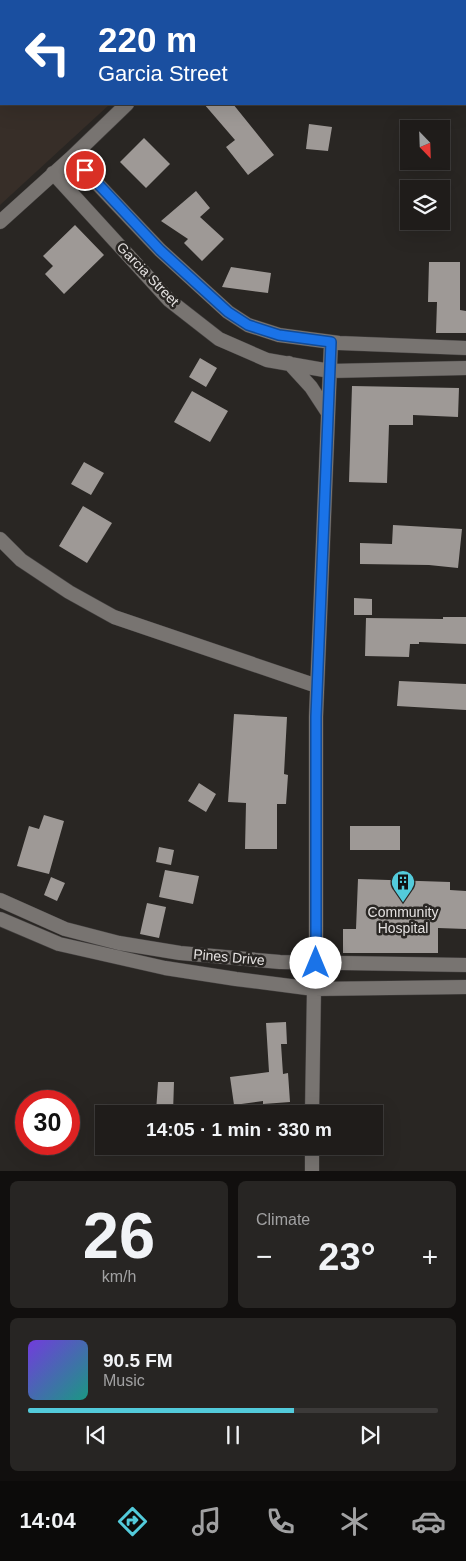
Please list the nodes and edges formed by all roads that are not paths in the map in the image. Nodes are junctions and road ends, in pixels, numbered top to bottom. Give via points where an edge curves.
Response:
1 (126, 105) edge
2 (72, 157) junction
3 (53, 173) junction
4 (0, 222) edge
5 (331, 342) junction
6 (466, 348) edge
7 (289, 363) junction
8 (466, 368) edge
9 (330, 371) junction
10 (328, 412) junction
11 (0, 539) edge
12 (316, 686) junction
13 (0, 900) edge
14 (0, 919) edge
15 (316, 963) junction
16 (466, 965) edge
17 (466, 987) edge
18 (314, 989) junction
19 (312, 1105) edge
20 (312, 1155) edge
21 (312, 1171) edge

1 - 2 street
2 - 3 street
2 - 5 street, Garcia Street via 160,250 228,312 248,325 279,335
3 - 4 street
3 - 7 street, Garcia Street via 169,300 220,339 267,360
5 - 6 street, Garcia Street
5 - 9 street
7 - 9 street, Garcia Street
7 - 10 street via 312,387
8 - 9 street, Garcia Street
9 - 10 street
10 - 12 street
11 - 12 street via 21,560 114,617
12 - 15 street
13 - 15 street, Pines Drive via 65,929 119,943 180,953
14 - 18 street, Pines Drive via 59,944 111,957
15 - 16 street, Pines Drive
15 - 18 street
17 - 18 street, Pines Drive
18 - 19 street
20 - 21 street

